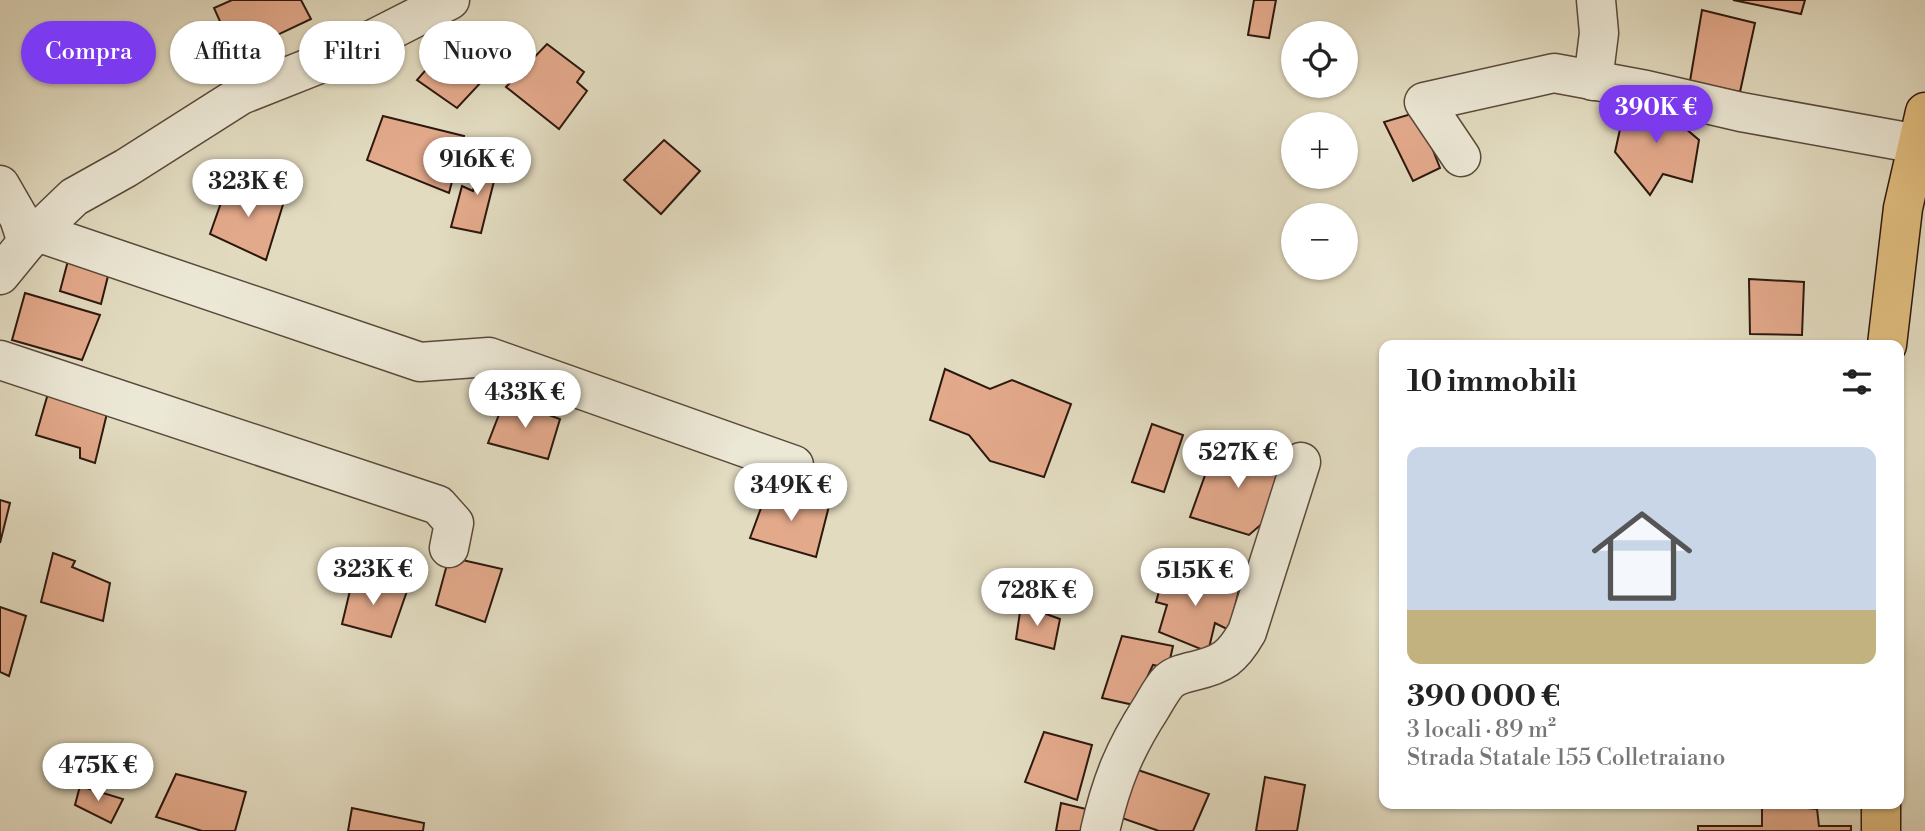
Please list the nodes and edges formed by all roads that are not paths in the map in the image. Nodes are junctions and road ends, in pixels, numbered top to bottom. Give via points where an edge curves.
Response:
1 (450, 0) edge
2 (1595, 0) edge
3 (1593, 81) junction
4 (1921, 128) edge
5 (1461, 157) dead end
6 (0, 185) edge
7 (1915, 201) edge
8 (32, 237) junction
9 (0, 275) edge
10 (1888, 340) edge
11 (0, 360) edge
12 (1301, 462) dead end
13 (794, 465) dead end
14 (449, 548) dead end
15 (1881, 809) edge
16 (1100, 831) edge
17 (1881, 831) edge

1 - 8 street via 342,55 241,95 74,197
2 - 3 street via 1599,33
3 - 4 street via 1741,113
3 - 5 street via 1554,73 1424,102
4 - 7 main road
6 - 8 street
7 - 10 main road
8 - 9 street
8 - 13 street via 420,362 489,357
11 - 14 street via 438,505 454,523
12 - 16 street via 1247,632 1225,660 1168,682 1131,738 1109,790
15 - 17 main road

